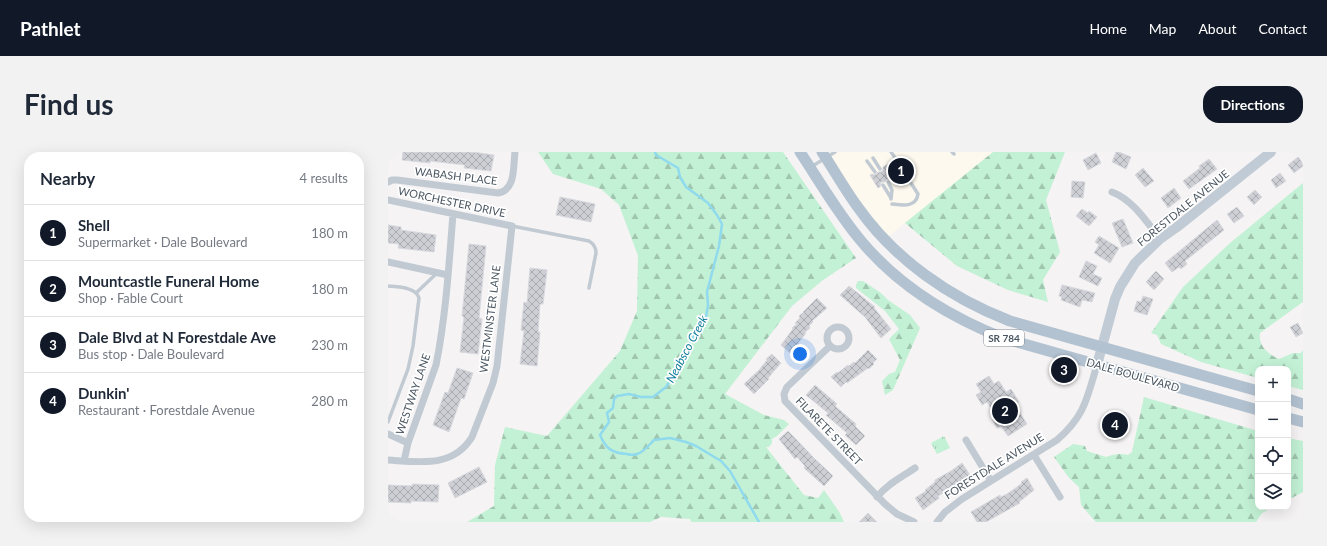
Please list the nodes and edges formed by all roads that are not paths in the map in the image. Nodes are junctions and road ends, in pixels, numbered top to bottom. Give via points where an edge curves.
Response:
1 (515, 152) edge
2 (800, 152) edge
3 (891, 152) edge
4 (1271, 152) edge
5 (827, 154) edge
6 (873, 158) dead end
7 (896, 159) dead end
8 (867, 161) dead end
9 (810, 167) junction
10 (880, 169) dead end
11 (875, 172) dead end
12 (909, 180) dead end
13 (388, 182) edge
14 (888, 182) dead end
15 (883, 185) dead end
16 (1112, 192) dead end
17 (388, 200) edge
18 (892, 204) dead end
19 (453, 214) junction
20 (512, 226) junction
21 (1160, 239) junction
22 (388, 262) edge
23 (437, 273) junction
24 (448, 275) junction
25 (388, 286) edge
26 (589, 288) dead end
27 (416, 293) junction
28 (830, 346) dead end
29 (1102, 348) junction
30 (1097, 365) junction
31 (1255, 390) edge
32 (1291, 401) edge
33 (1303, 404) edge
34 (1255, 409) edge
35 (1291, 419) edge
36 (388, 422) edge
37 (1303, 422) edge
38 (388, 434) edge
39 (966, 440) dead end
40 (408, 444) junction
41 (1034, 454) junction
42 (388, 460) edge
43 (404, 461) junction
44 (915, 468) dead end
45 (991, 481) junction
46 (877, 497) junction
47 (1060, 497) dead end
48 (914, 522) edge
49 (937, 522) edge

1 - 13 street, WABASH PLACE via 511,185 503,192 397,180
2 - 9 main road, DALE BOULEVARD / SR 784
3 - 7 lane
4 - 21 street, FORESTDALE AVENUE
5 - 9 lane
5 - 29 main road, DALE BOULEVARD / SR 784 via 857,206 872,225 906,260 925,275 990,314
6 - 10 lane
8 - 11 lane
9 - 30 main road, DALE BOULEVARD / SR 784 via 862,242 880,262 921,295 960,319 992,334
12 - 18 lane via 918,194 916,201 906,205
14 - 15 lane via 892,190 891,199
16 - 21 street via 1125,198
17 - 19 street, WORCHESTER DRIVE
19 - 20 street, WORCHESTER DRIVE
19 - 24 street, WESTWAY LANE
20 - 26 lane via 589,241 593,244 596,252
20 - 43 street, WESTMINSTER LANE via 497,366 472,437 462,450 447,459 427,462
21 - 29 street, FORESTDALE AVENUE via 1135,263 1120,286
22 - 23 street
23 - 24 street
23 - 27 lane
24 - 40 street, WESTWAY LANE via 439,353
25 - 27 lane
27 - 36 lane via 419,298 412,354
28 - 46 street, FILARETE STREET via 787,387 783,397
29 - 30 street, FORESTDALE AVENUE
29 - 31 main road, DALE BOULEVARD / SR 784
30 - 34 main road, DALE BOULEVARD / SR 784
30 - 41 street, FORESTDALE AVENUE via 1085,404 1076,421 1057,440
32 - 33 main road
35 - 37 main road
38 - 40 street
39 - 45 street
40 - 43 street, WESTWAY LANE
41 - 45 street, FORESTDALE AVENUE
41 - 47 street
42 - 43 street, WESTMINSTER LANE
44 - 46 street via 888,485
45 - 49 street, FORESTDALE AVENUE via 950,507
46 - 48 street, FILARETE STREET via 897,514

